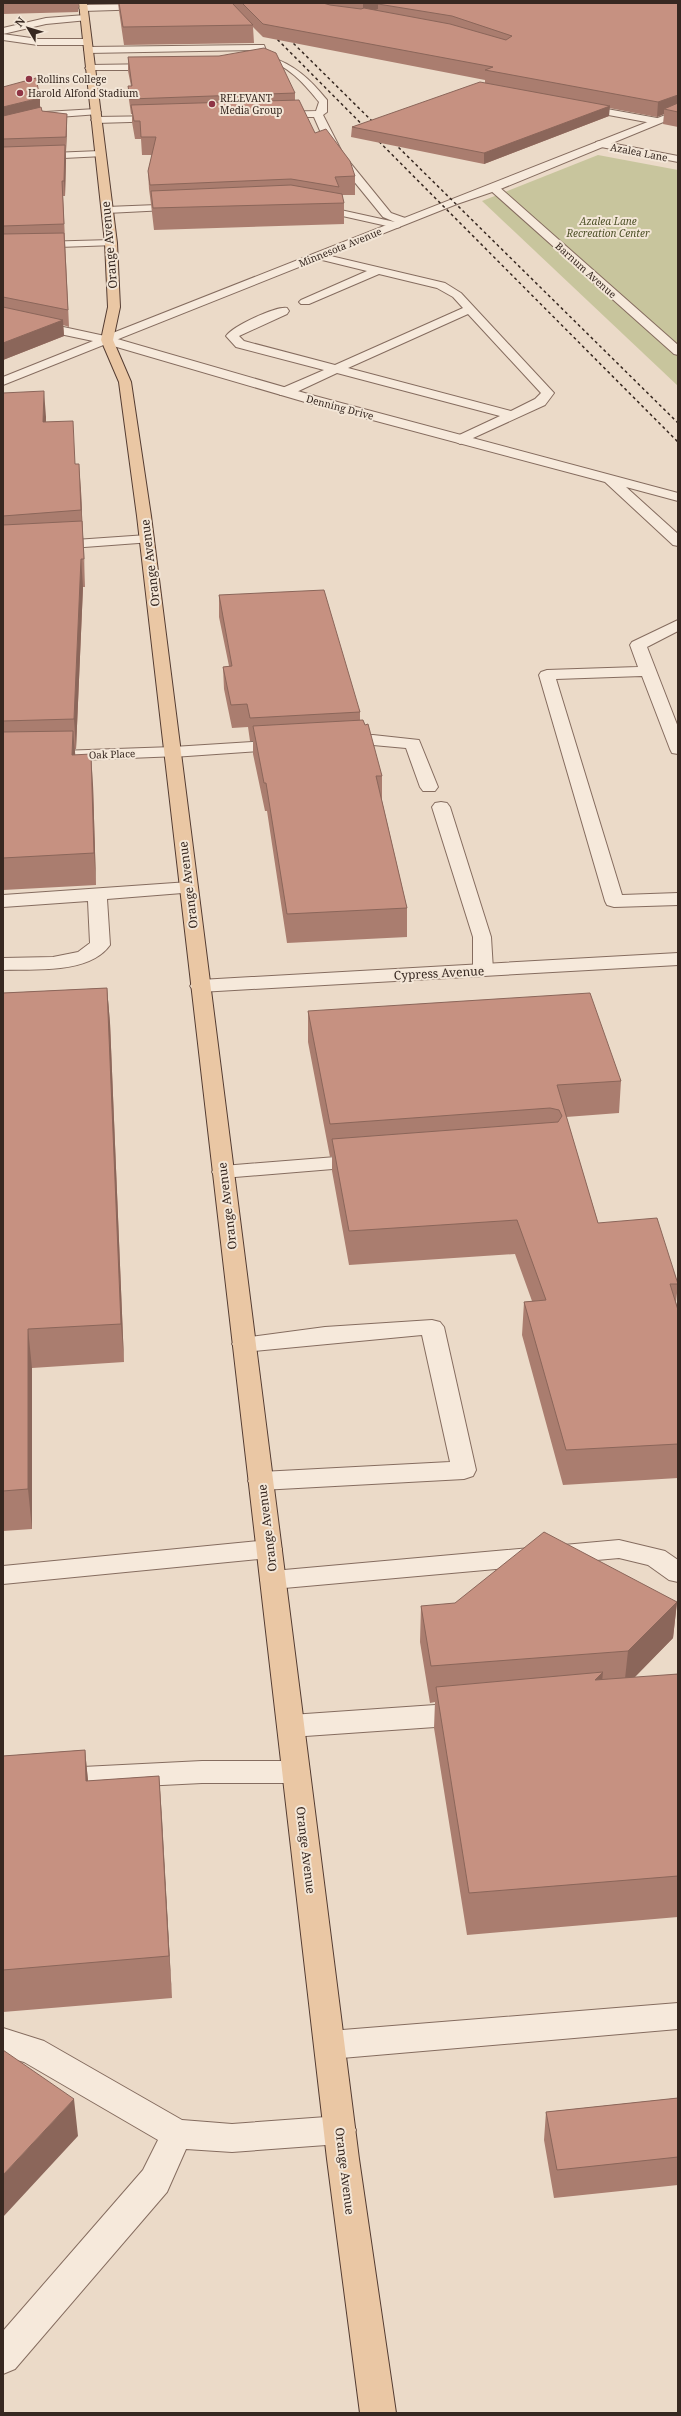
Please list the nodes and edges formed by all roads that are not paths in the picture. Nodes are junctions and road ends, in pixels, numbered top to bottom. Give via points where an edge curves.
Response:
1 (156, 6) edge
2 (84, 10) edge
3 (3, 31) edge
4 (3, 37) edge
5 (256, 37) edge
6 (88, 46) junction
7 (261, 47) junction
8 (264, 58) junction
9 (234, 63) edge
10 (167, 66) edge
11 (90, 68) junction
12 (565, 104) edge
13 (678, 112) edge
14 (318, 114) junction
15 (268, 115) edge
16 (96, 116) junction
17 (168, 118) edge
18 (657, 121) junction
19 (3, 126) edge
20 (600, 144) junction
21 (100, 154) junction
22 (3, 158) edge
23 (678, 159) edge
24 (494, 188) junction
25 (190, 207) edge
26 (107, 210) junction
27 (329, 214) edge
28 (345, 218) edge
29 (396, 225) junction
30 (111, 243) junction
31 (3, 246) edge
32 (318, 256) junction
33 (378, 270) junction
34 (305, 302) dead end
35 (470, 308) junction
36 (283, 311) dead end
37 (3, 318) edge
38 (107, 340) junction
39 (678, 351) edge
40 (336, 369) junction
41 (3, 381) edge
42 (285, 392) junction
43 (512, 415) junction
44 (460, 440) junction
45 (610, 480) junction
46 (678, 497) edge
47 (147, 539) junction
48 (3, 542) edge
49 (678, 542) edge
50 (69, 543) junction
51 (3, 548) edge
52 (678, 626) edge
53 (649, 671) junction
54 (328, 743) edge
55 (297, 744) edge
56 (678, 749) edge
57 (173, 752) junction
58 (3, 758) edge
59 (429, 787) dead end
60 (441, 807) dead end
61 (189, 888) junction
62 (97, 895) junction
63 (678, 898) edge
64 (3, 901) edge
65 (678, 959) edge
66 (3, 964) edge
67 (483, 970) junction
68 (200, 986) junction
69 (384, 1159) edge
70 (223, 1172) junction
71 (244, 1344) junction
72 (261, 1480) junction
73 (269, 1549) junction
74 (678, 1573) edge
75 (3, 1575) edge
76 (273, 1580) junction
77 (489, 1711) edge
78 (291, 1726) junction
79 (296, 1772) junction
80 (3, 1782) edge
81 (678, 2016) edge
82 (3, 2042) edge
83 (330, 2044) junction
84 (340, 2130) junction
85 (177, 2134) junction
86 (3, 2358) edge
87 (378, 2413) edge

1 - 2 street
2 - 3 street
2 - 6 main road, Orange Avenue
4 - 6 street
5 - 7 street via 262,43
6 - 7 street
6 - 11 main road, Orange Avenue
7 - 8 street
8 - 9 street
8 - 14 street via 287,64 306,80 324,102 322,112
10 - 11 street
11 - 16 main road, Orange Avenue
12 - 18 street
13 - 18 street, Minnesota Avenue
14 - 15 street
14 - 29 street via 330,142
16 - 17 street
16 - 19 street via 55,114
16 - 21 main road, Orange Avenue
18 - 20 street, Minnesota Avenue
20 - 23 street, Azalea Lane
20 - 24 street, Minnesota Avenue
21 - 22 street
21 - 26 main road, Orange Avenue
24 - 29 street, Minnesota Avenue
24 - 39 street, Barnum Avenue
25 - 26 street
26 - 30 main road, Orange Avenue
27 - 29 street via 302,203
28 - 29 street
29 - 32 street, Minnesota Avenue
30 - 31 street
30 - 38 main road, Orange Avenue via 114,306
32 - 33 street
32 - 38 street, Minnesota Avenue
33 - 34 street
33 - 35 street via 441,285 457,295
35 - 40 street
35 - 43 street via 548,393 540,402
36 - 40 street via 241,329 232,336 240,344
37 - 38 street, Denning Drive
38 - 41 street, Minnesota Avenue
38 - 42 street, Denning Drive
38 - 47 main road, Orange Avenue via 125,382
40 - 42 street
40 - 43 street
42 - 44 street, Denning Drive
43 - 44 street
44 - 45 street, Denning Drive
45 - 46 street, Denning Drive
45 - 49 street
47 - 50 street
47 - 57 main road, Orange Avenue
48 - 50 street via 60,539
50 - 51 street via 59,546
52 - 53 street via 638,645
53 - 56 street
53 - 63 street via 547,675 614,901
54 - 59 street via 373,740 413,744
55 - 57 street, Oak Place
57 - 58 street, Oak Place
57 - 61 main road, Orange Avenue
60 - 67 street via 482,937
61 - 62 street
61 - 68 main road, Orange Avenue
62 - 64 street
62 - 66 street via 100,945 84,957 53,963
65 - 67 street, Cypress Avenue
67 - 68 street, Cypress Avenue
68 - 70 main road, Orange Avenue
69 - 70 street
70 - 71 main road, Orange Avenue
71 - 72 main road, Orange Avenue
71 - 72 street via 432,1327 464,1470
72 - 73 main road, Orange Avenue
73 - 75 street
73 - 76 main road, Orange Avenue
74 - 76 street via 656,1558 619,1548
76 - 78 main road, Orange Avenue
77 - 78 street
78 - 79 main road, Orange Avenue
79 - 80 street via 202,1772
79 - 83 main road, Orange Avenue
81 - 83 street
82 - 85 street via 33,2051
83 - 84 main road, Orange Avenue
84 - 85 street via 232,2138
84 - 87 main road, Orange Avenue
85 - 86 street via 155,2181

